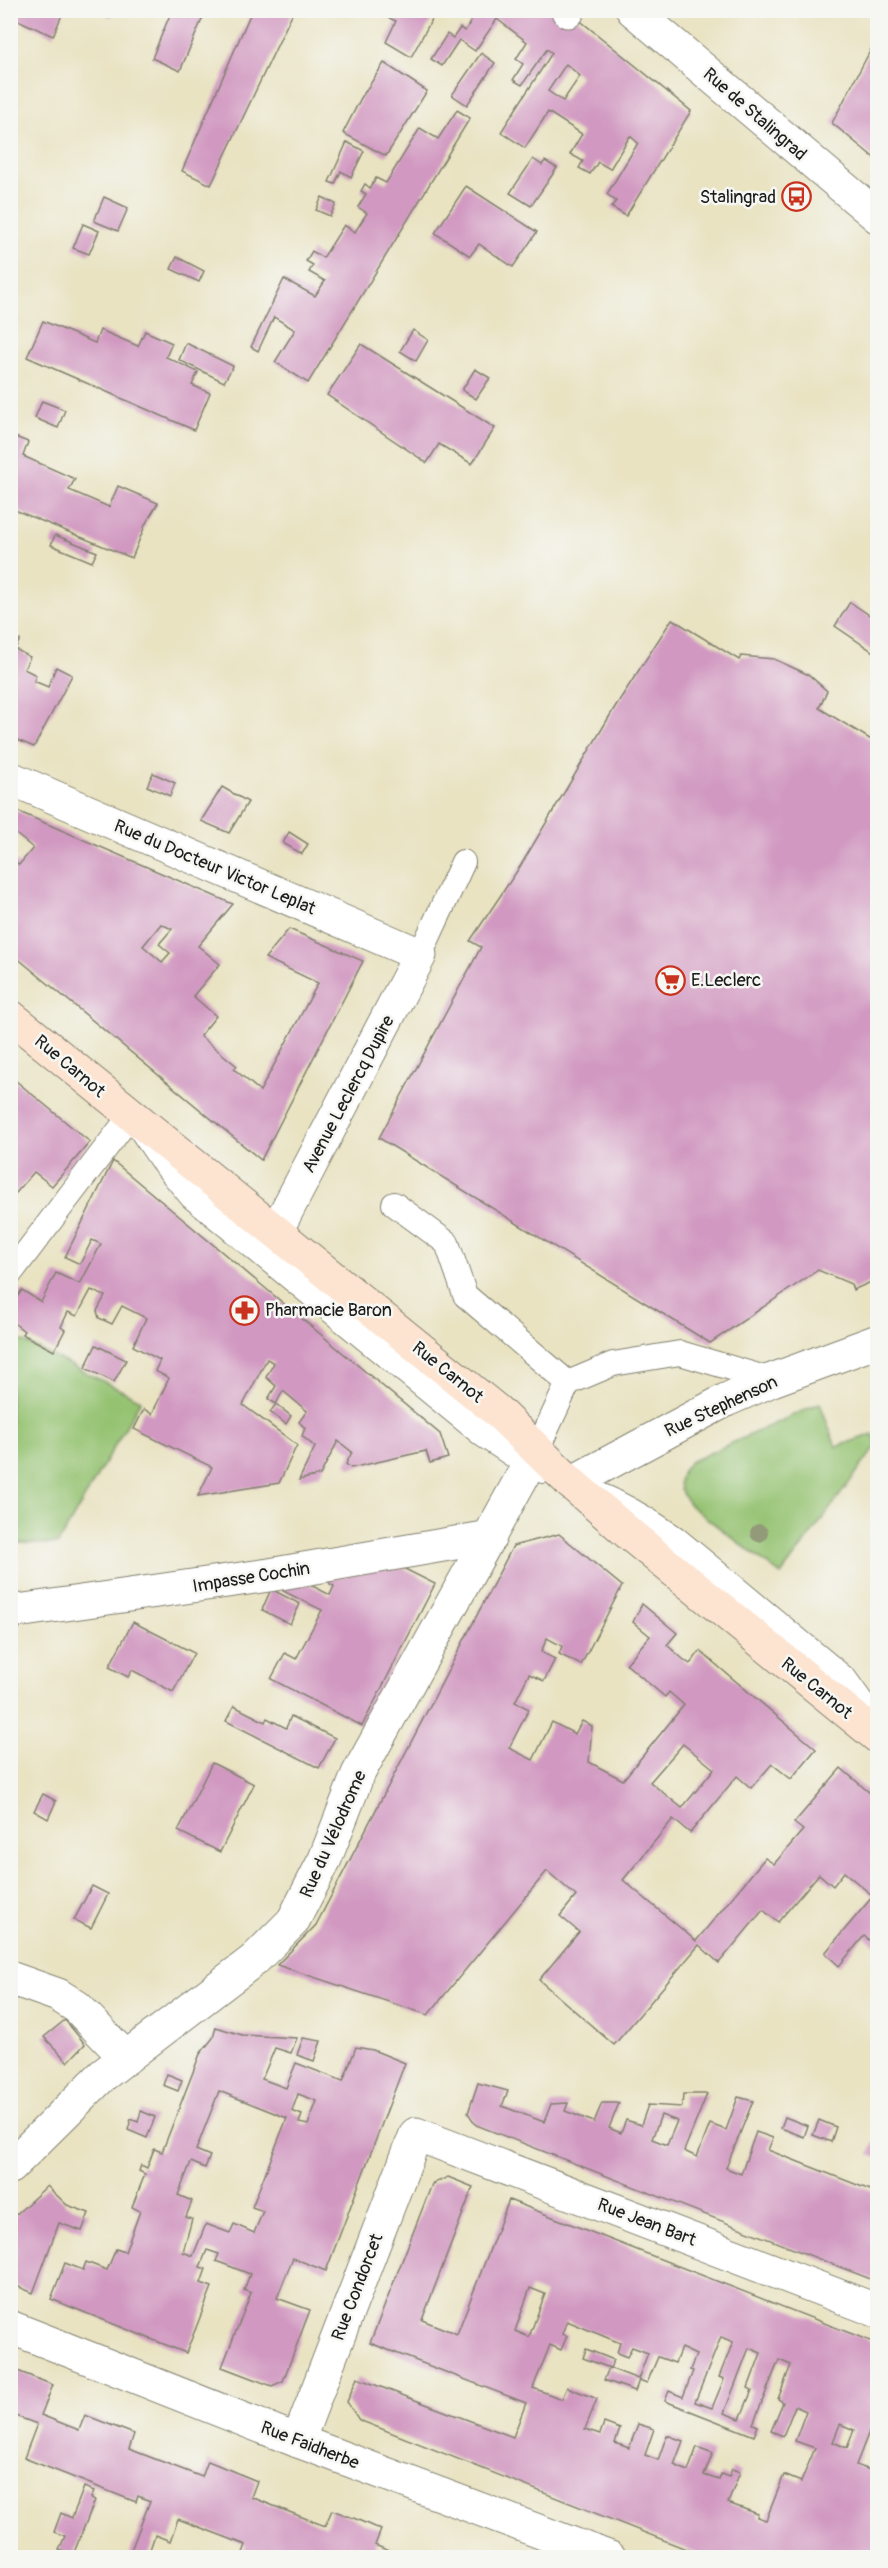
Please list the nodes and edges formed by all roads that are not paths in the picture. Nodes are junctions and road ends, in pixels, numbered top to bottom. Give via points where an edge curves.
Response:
1 (633, 10) edge
2 (878, 217) edge
3 (10, 778) edge
4 (462, 862) dead end
5 (420, 955) junction
6 (10, 1016) edge
7 (131, 1115) junction
8 (394, 1204) dead end
9 (275, 1233) junction
10 (10, 1274) edge
11 (878, 1341) edge
12 (772, 1380) junction
13 (568, 1383) junction
14 (533, 1457) junction
15 (571, 1483) junction
16 (490, 1537) junction
17 (10, 1612) edge
18 (878, 1725) edge
19 (878, 1737) edge
20 (10, 1978) edge
21 (126, 2058) junction
22 (416, 2134) joint
23 (10, 2167) edge
24 (878, 2311) edge
25 (10, 2327) edge
26 (297, 2441) junction
27 (592, 2554) edge

1 - 2 street, Rue de Stalingrad
3 - 5 street, Rue du Docteur Victor Leplat
4 - 5 lane
5 - 9 street, Avenue Leclercq Dupire
6 - 7 main road, Rue Carnot
7 - 9 main road, Rue Carnot
7 - 10 lane
7 - 14 lane via 192,1197 483,1435
8 - 13 lane via 447,1243 465,1294
9 - 14 main road, Rue Carnot via 497,1411
11 - 12 street, Rue Stephenson
12 - 13 lane via 680,1353 613,1364
12 - 15 street, Rue Stephenson via 706,1410
13 - 14 lane
14 - 15 main road, Rue Carnot
14 - 16 street, Rue du Vélodrome
15 - 18 lane via 615,1501 675,1538 845,1679
15 - 19 main road, Rue Carnot
16 - 17 street, Impasse Cochin via 269,1575
16 - 21 street, Rue du Vélodrome via 358,1774 326,1860 293,1921 254,1960
20 - 21 street via 58,1995 77,2007
21 - 23 street, Rue du Vélodrome via 103,2075
22 - 24 street, Rue Jean Bart
22 - 26 street, Rue Condorcet
25 - 26 street, Rue Faidherbe
26 - 27 street, Rue Faidherbe

